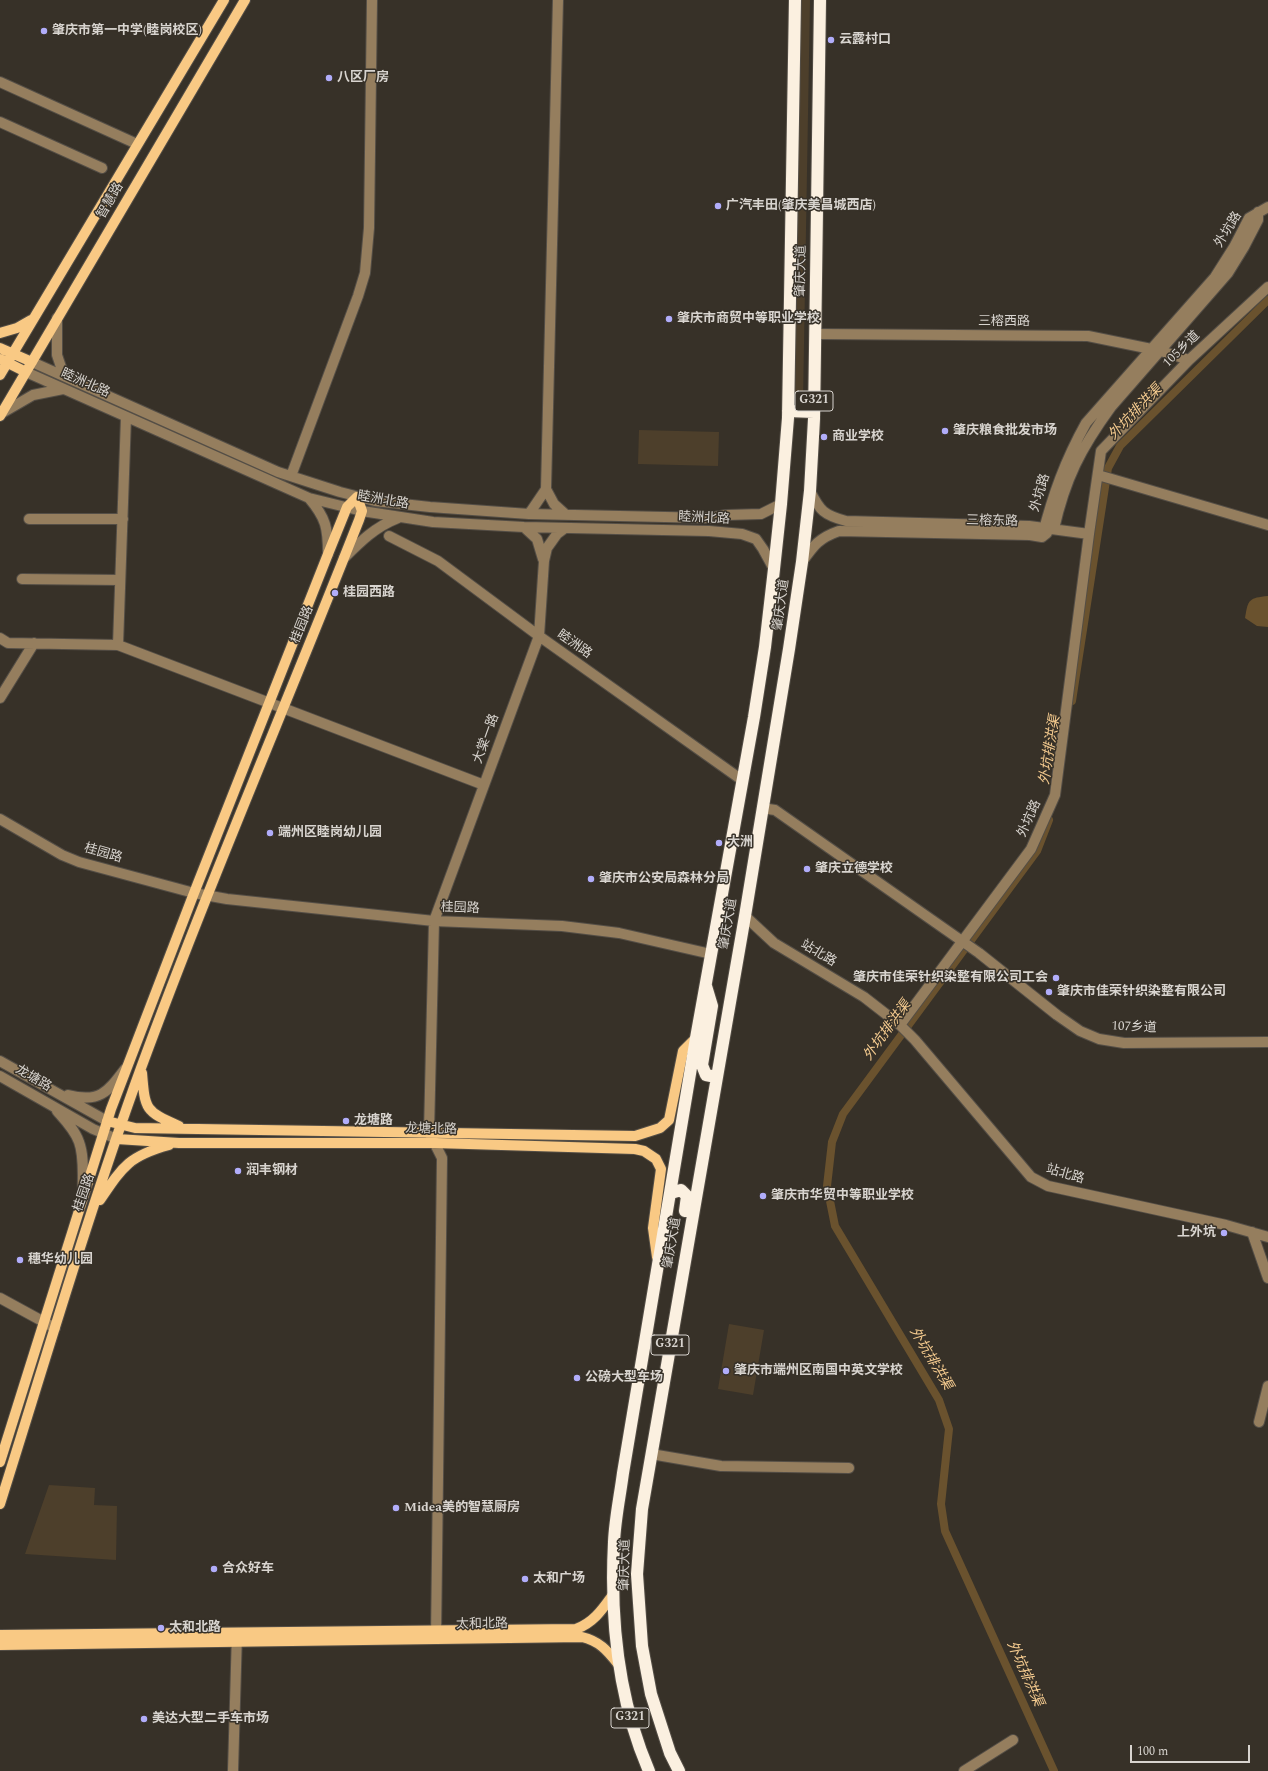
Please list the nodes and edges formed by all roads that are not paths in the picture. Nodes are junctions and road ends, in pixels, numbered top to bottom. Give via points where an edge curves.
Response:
1 (224, 0) edge
2 (245, 0) edge
3 (372, 0) edge
4 (558, 0) edge
5 (795, 0) edge
6 (820, 0) edge
7 (0, 82) edge
8 (152, 119) junction
9 (0, 122) edge
10 (168, 129) junction
11 (137, 144) junction
12 (102, 168) dead end
13 (1268, 207) edge
14 (1268, 287) edge
15 (57, 318) junction
16 (33, 319) junction
17 (0, 333) edge
18 (815, 334) junction
19 (0, 348) edge
20 (1156, 350) junction
21 (6, 358) edge
22 (1189, 360) junction
23 (32, 362) junction
24 (26, 372) junction
25 (0, 375) edge
26 (64, 376) junction
27 (63, 389) junction
28 (788, 411) junction
29 (814, 412) junction
30 (1, 414) edge
31 (126, 416) junction
32 (1098, 475) junction
33 (291, 476) junction
34 (546, 489) junction
35 (810, 491) junction
36 (357, 497) junction
37 (309, 498) junction
38 (781, 504) junction
39 (347, 507) junction
40 (362, 511) junction
41 (529, 514) junction
42 (565, 514) junction
43 (29, 518) dead end
44 (399, 518) junction
45 (710, 518) junction
46 (123, 519) junction
47 (1268, 525) edge
48 (524, 527) junction
49 (565, 528) junction
50 (709, 531) junction
51 (1047, 531) junction
52 (1089, 534) junction
53 (389, 536) dead end
54 (328, 554) junction
55 (344, 558) junction
56 (544, 561) junction
57 (802, 562) junction
58 (774, 569) junction
59 (22, 578) dead end
60 (120, 580) junction
61 (539, 636) junction
62 (0, 638) edge
63 (34, 643) junction
64 (118, 645) junction
65 (0, 698) edge
66 (269, 702) junction
67 (284, 708) junction
68 (742, 780) junction
69 (484, 785) junction
70 (762, 808) junction
71 (0, 819) edge
72 (194, 893) junction
73 (208, 895) junction
74 (745, 916) junction
75 (434, 921) junction
76 (962, 941) junction
77 (711, 954) junction
78 (706, 983) junction
79 (900, 1025) junction
80 (696, 1038) junction
81 (1268, 1042) edge
82 (0, 1061) edge
83 (129, 1064) junction
84 (141, 1068) junction
85 (0, 1076) edge
86 (716, 1077) junction
87 (55, 1092) junction
88 (52, 1105) junction
89 (107, 1121) junction
90 (122, 1125) junction
91 (184, 1129) junction
92 (429, 1132) junction
93 (103, 1134) junction
94 (117, 1139) junction
95 (179, 1143) junction
96 (435, 1143) junction
97 (671, 1193) junction
98 (84, 1201) junction
99 (92, 1211) junction
100 (1252, 1232) junction
101 (1268, 1237) edge
102 (658, 1271) junction
103 (682, 1272) junction
104 (1268, 1278) edge
105 (0, 1298) edge
106 (45, 1322) junction
107 (55, 1328) junction
108 (1268, 1386) edge
109 (1260, 1422) dead end
110 (651, 1454) junction
111 (0, 1462) edge
112 (849, 1468) dead end
113 (0, 1504) edge
114 (612, 1596) junction
115 (0, 1630) edge
116 (26, 1634) junction
117 (0, 1635) edge
118 (436, 1635) junction
119 (237, 1637) junction
120 (0, 1645) edge
121 (16, 1645) junction
122 (0, 1651) edge
123 (618, 1664) junction
124 (1013, 1740) dead end
125 (233, 1771) edge
126 (649, 1771) edge
127 (679, 1771) edge
128 (964, 1771) edge

1 - 8 main road, 智慧路
2 - 10 main road, 智慧路
3 - 33 street via 369,228 364,273 358,296
4 - 34 street
5 - 28 highway, G321
6 - 18 highway, 肇庆大道 / G321
7 - 11 street
8 - 10 main road via 154,125
8 - 11 main road, 智慧路
9 - 12 street
10 - 15 main road, 智慧路
11 - 16 main road, 智慧路
13 - 20 street, 外坑路 via 1258,212 1258,220 1228,273
14 - 22 street, 105乡道
15 - 23 main road, 智慧路
15 - 26 street via 57,355
16 - 17 main road via 17,328
16 - 21 main road, 智慧路
18 - 20 street, 三榕西路 via 1088,336
18 - 29 highway, 肇庆大道 / G321
19 - 21 main road, 睦洲北路
20 - 22 street, 三榕西路
20 - 51 street, 外坑路 via 1094,431 1069,478
21 - 23 main road, 睦洲北路
21 - 24 main road, 睦洲北路
21 - 25 main road, 智慧路
22 - 32 street, 105乡道 via 1101,451
23 - 24 main road, 智慧路
23 - 26 street, 睦洲北路
24 - 27 street, 睦洲北路
24 - 30 main road, 智慧路
26 - 33 street, 睦洲北路
27 - 30 street via 33,395
27 - 31 street, 睦洲北路
28 - 29 highway
28 - 38 highway, G321
29 - 35 highway, 肇庆大道 / G321
31 - 37 street, 睦洲北路
31 - 46 street
32 - 47 street
32 - 52 street, 105乡道
33 - 36 street, 睦洲北路
34 - 41 street
34 - 42 street via 554,504
35 - 51 street, 三榕东路 via 818,508 830,517 846,521 1029,526
35 - 57 highway, 肇庆大道 / G321
36 - 39 main road
36 - 40 main road
36 - 41 street, 睦洲北路 via 430,508
37 - 39 street, 睦洲北路
37 - 54 street via 324,517
38 - 45 street, 睦洲北路 via 761,514
38 - 58 highway, G321
39 - 40 street, 睦洲北路
39 - 54 main road
40 - 44 street, 睦洲北路
40 - 55 main road, 桂园路
41 - 42 street, 睦洲北路
42 - 45 street, 睦洲北路
43 - 46 street
44 - 48 street, 睦洲北路 via 461,525
44 - 55 street via 375,529
45 - 50 street via 730,522 731,527 713,528
46 - 60 street
48 - 49 street, 睦洲北路
48 - 56 street via 537,540
49 - 50 street, 睦洲北路
49 - 56 street via 552,540
50 - 58 street, 睦洲北路 via 742,534 756,539
51 - 52 street
51 - 57 street, 三榕东路 via 1030,535 839,531 827,535 816,543
52 - 76 street, 外坑路 via 1054,795 1031,849
53 - 61 street, 睦洲路 via 438,561
54 - 66 main road
55 - 67 main road, 桂园路
56 - 61 street, 大棠一路
57 - 70 highway, 肇庆大道 / G321
58 - 68 highway, G321 via 765,647
59 - 60 street
60 - 64 street
61 - 68 street, 睦洲路
61 - 69 street, 大棠一路
62 - 63 street via 8,643
63 - 64 street
63 - 65 street
64 - 66 street
66 - 67 street
66 - 72 main road
67 - 69 street
67 - 73 main road, 桂园路
68 - 77 highway, 肇庆大道 / G321
69 - 75 street, 大棠一路
70 - 74 highway, 肇庆大道 / G321
70 - 76 street, 107乡道 via 775,810
71 - 72 street, 桂园路 via 79,862
72 - 73 street, 桂园路
72 - 83 main road
73 - 75 street, 桂园路
73 - 84 main road, 桂园路
74 - 79 street, 站北路 via 774,943 864,997
74 - 86 highway, 肇庆大道 / G321
75 - 77 street, 桂园路 via 562,926 619,933
75 - 92 street, 大棠一路
76 - 79 street, 外坑路
76 - 81 street, 107乡道 via 1062,1019 1099,1039 1124,1043
77 - 78 highway, 肇庆大道 / G321
78 - 80 highway, 肇庆大道 / G321
78 - 86 highway via 712,1006 702,1065 706,1075
79 - 100 street, 站北路 via 1031,1177 1048,1186
80 - 92 main road, 龙塘北路 via 683,1051 669,1120 660,1128 635,1136
80 - 97 highway, 肇庆大道 / G321
82 - 87 street
83 - 87 street via 112,1086 97,1097 80,1098
83 - 89 main road
84 - 90 main road, 桂园路
84 - 91 main road via 148,1110
85 - 88 street, 龙塘路
86 - 103 highway, 肇庆大道 / G321
87 - 89 street
88 - 93 street, 龙塘路
88 - 98 street via 79,1142
89 - 90 main road, 龙塘北路
89 - 93 main road
90 - 91 main road, 龙塘北路 via 134,1128
90 - 94 main road, 桂园路
91 - 92 main road, 龙塘北路
92 - 96 street
93 - 94 street, 龙塘路
93 - 98 main road
94 - 95 main road
94 - 99 main road, 桂园路
95 - 96 main road, 龙塘北路
95 - 99 main road via 154,1149 131,1160
96 - 102 main road, 龙塘北路 via 644,1151 656,1159 661,1168 653,1228
96 - 118 street via 442,1158
97 - 102 highway, 肇庆大道 / G321
97 - 103 highway via 681,1190 687,1196 679,1247
98 - 106 main road
99 - 107 main road, 桂园路
100 - 101 street, 站北路
100 - 104 street
102 - 114 highway, 肇庆大道 / G321 via 618,1511
103 - 110 highway, 肇庆大道 / G321
105 - 106 street
106 - 107 street
106 - 111 main road
107 - 113 main road, 桂园路
108 - 109 street
110 - 112 street via 722,1466
110 - 127 highway, 肇庆大道 / G321 via 642,1509 638,1574 642,1646 651,1694 670,1753
114 - 118 main road, 太和北路 via 594,1620 576,1629
114 - 123 highway, 肇庆大道 / G321
115 - 116 main road
116 - 117 main road, 太和北路
116 - 119 main road, 太和北路
118 - 119 main road, 太和北路
118 - 123 main road, 太和北路 via 582,1636 602,1645
119 - 121 main road, 太和北路
119 - 125 street
120 - 121 main road, 太和北路
121 - 122 main road
123 - 126 highway, 肇庆大道 / G321 via 628,1711
124 - 128 street

